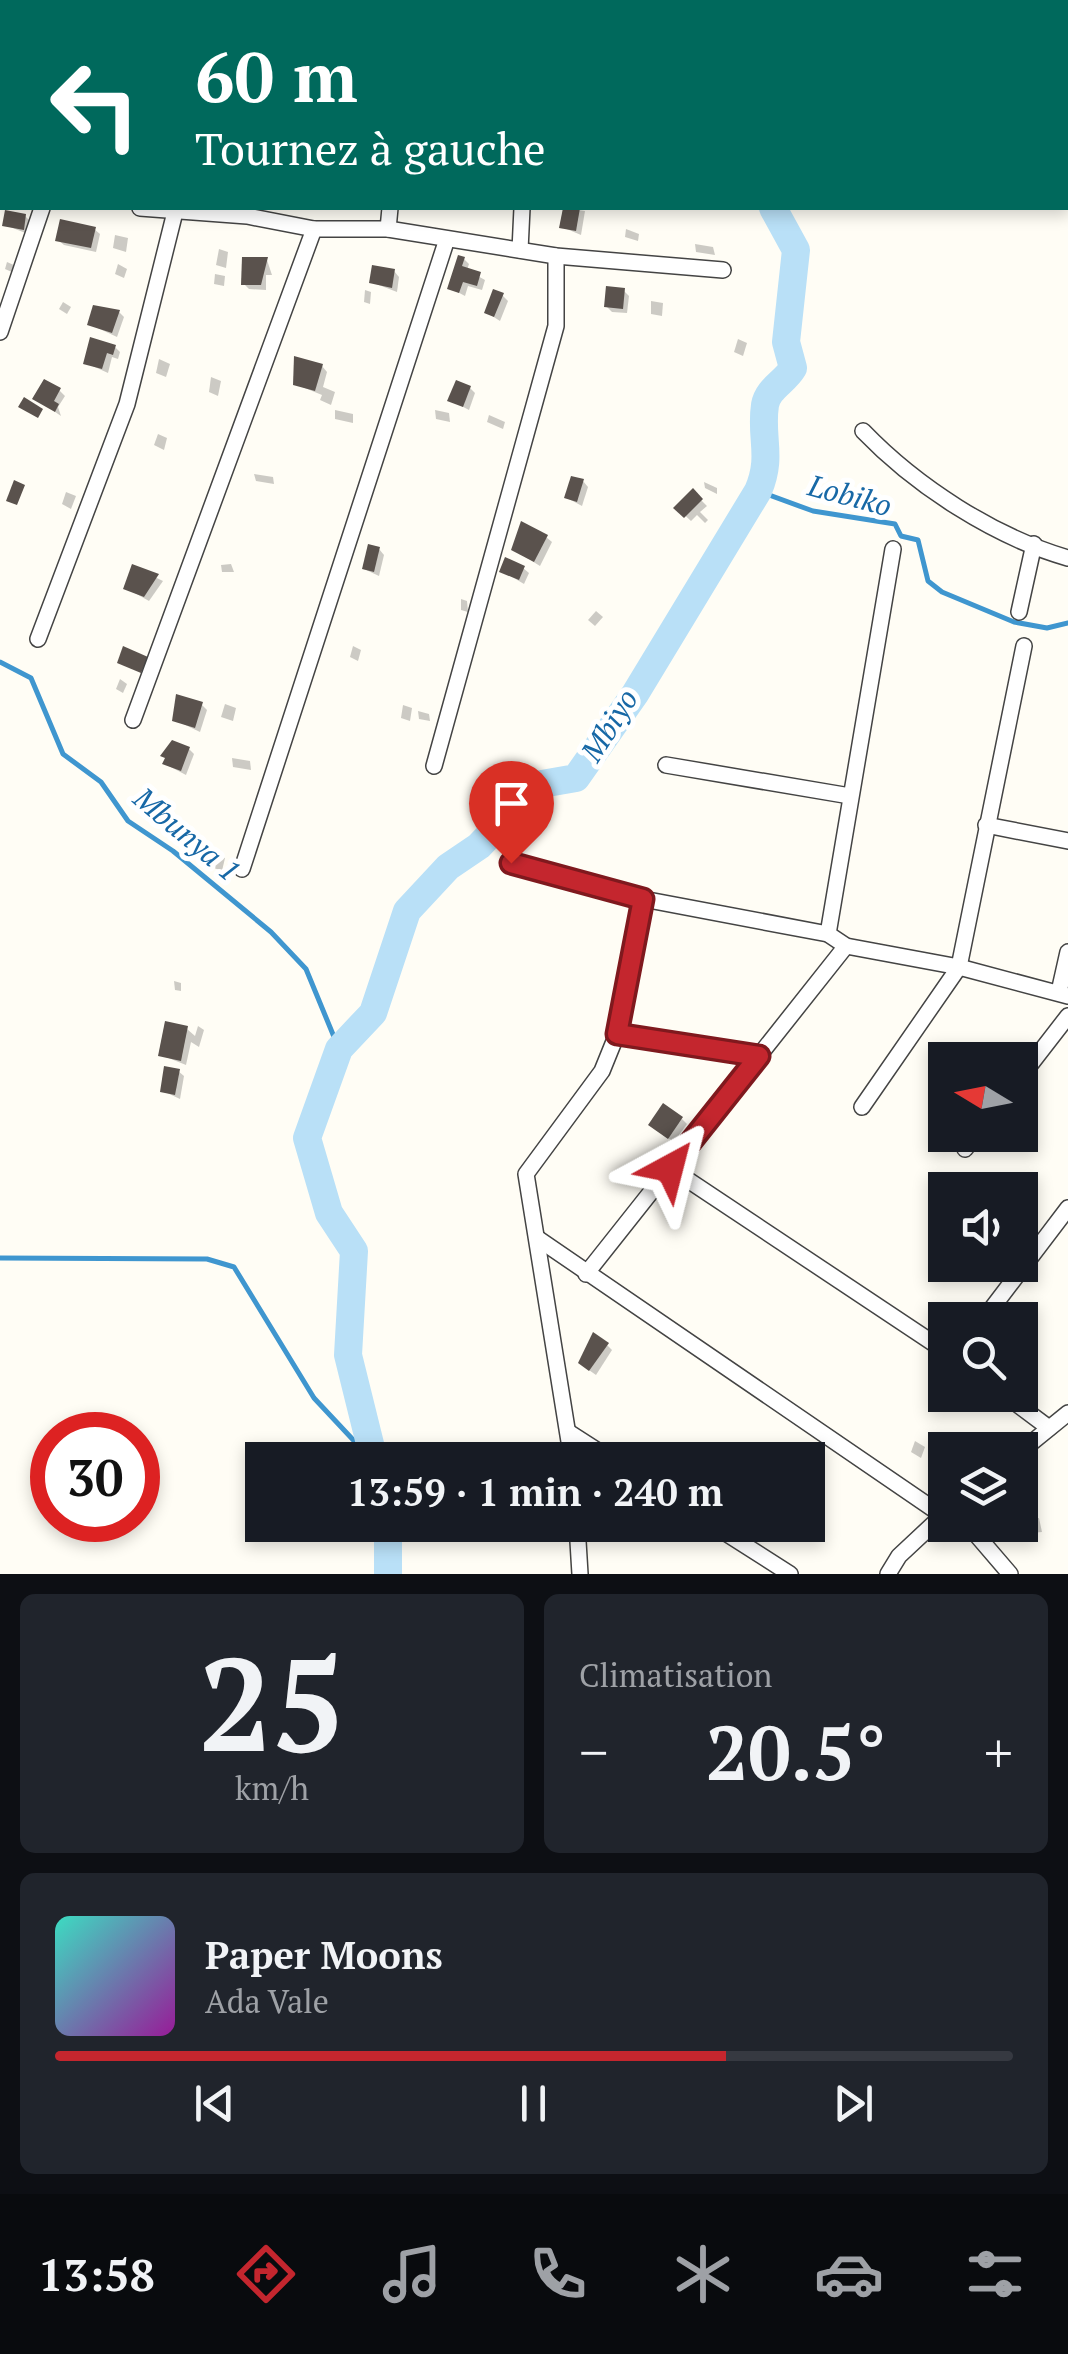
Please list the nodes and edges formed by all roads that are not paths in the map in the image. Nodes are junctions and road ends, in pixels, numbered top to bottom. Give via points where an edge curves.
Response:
1 (41, 210) edge
2 (158, 210) edge
3 (390, 210) edge
4 (522, 210) edge
5 (175, 212) junction
6 (247, 212) edge
7 (314, 229) junction
8 (388, 230) junction
9 (446, 242) junction
10 (520, 250) junction
11 (556, 256) junction
12 (724, 270) dead end
13 (0, 332) edge
14 (862, 431) dead end
15 (1034, 544) junction
16 (893, 548) dead end
17 (1068, 558) edge
18 (1019, 612) dead end
19 (38, 639) dead end
20 (1024, 646) dead end
21 (134, 720) dead end
22 (666, 765) dead end
23 (434, 766) dead end
24 (850, 796) junction
25 (986, 825) junction
26 (1068, 840) edge
27 (511, 863) dead end
28 (242, 869) dead end
29 (643, 899) junction
30 (828, 934) junction
31 (846, 946) junction
32 (1068, 952) edge
33 (959, 967) junction
34 (1064, 994) edge
35 (1068, 1016) edge
36 (617, 1034) junction
37 (1038, 1055) edge
38 (759, 1056) junction
39 (862, 1108) dead end
40 (670, 1168) junction
41 (1068, 1208) edge
42 (537, 1238) junction
43 (586, 1274) junction
44 (997, 1302) edge
45 (928, 1340) edge
46 (1038, 1412) edge
47 (1061, 1423) edge
48 (570, 1433) junction
49 (1038, 1439) edge
50 (571, 1442) edge
51 (584, 1442) edge
52 (928, 1503) edge
53 (928, 1529) edge
54 (578, 1542) edge
55 (740, 1542) edge
56 (983, 1542) edge
57 (580, 1574) edge
58 (790, 1574) edge
59 (888, 1574) edge
60 (1010, 1574) edge

1 - 13 street
2 - 5 street
3 - 8 street
4 - 10 street
5 - 6 street
5 - 19 street via 127,404
6 - 7 street
7 - 8 street
7 - 21 street
8 - 9 street
9 - 10 street
9 - 28 street
10 - 11 street
11 - 12 street
11 - 23 street via 556,326
14 - 15 street via 898,467
15 - 17 street
15 - 18 street
16 - 24 street
20 - 25 street
22 - 24 street
24 - 30 street
25 - 26 street
25 - 33 street
27 - 29 street
29 - 30 street
29 - 36 street
30 - 31 street
31 - 33 street
31 - 38 street
32 - 34 street
33 - 34 street
33 - 39 street
35 - 37 street
36 - 38 street
36 - 42 street via 602,1071 526,1174
38 - 40 street
40 - 43 street
40 - 45 street
41 - 44 street
42 - 43 street
42 - 48 street
43 - 52 street
46 - 47 street
47 - 49 street
48 - 50 street
48 - 51 street
53 - 59 street
54 - 57 street
55 - 58 street
56 - 60 street

